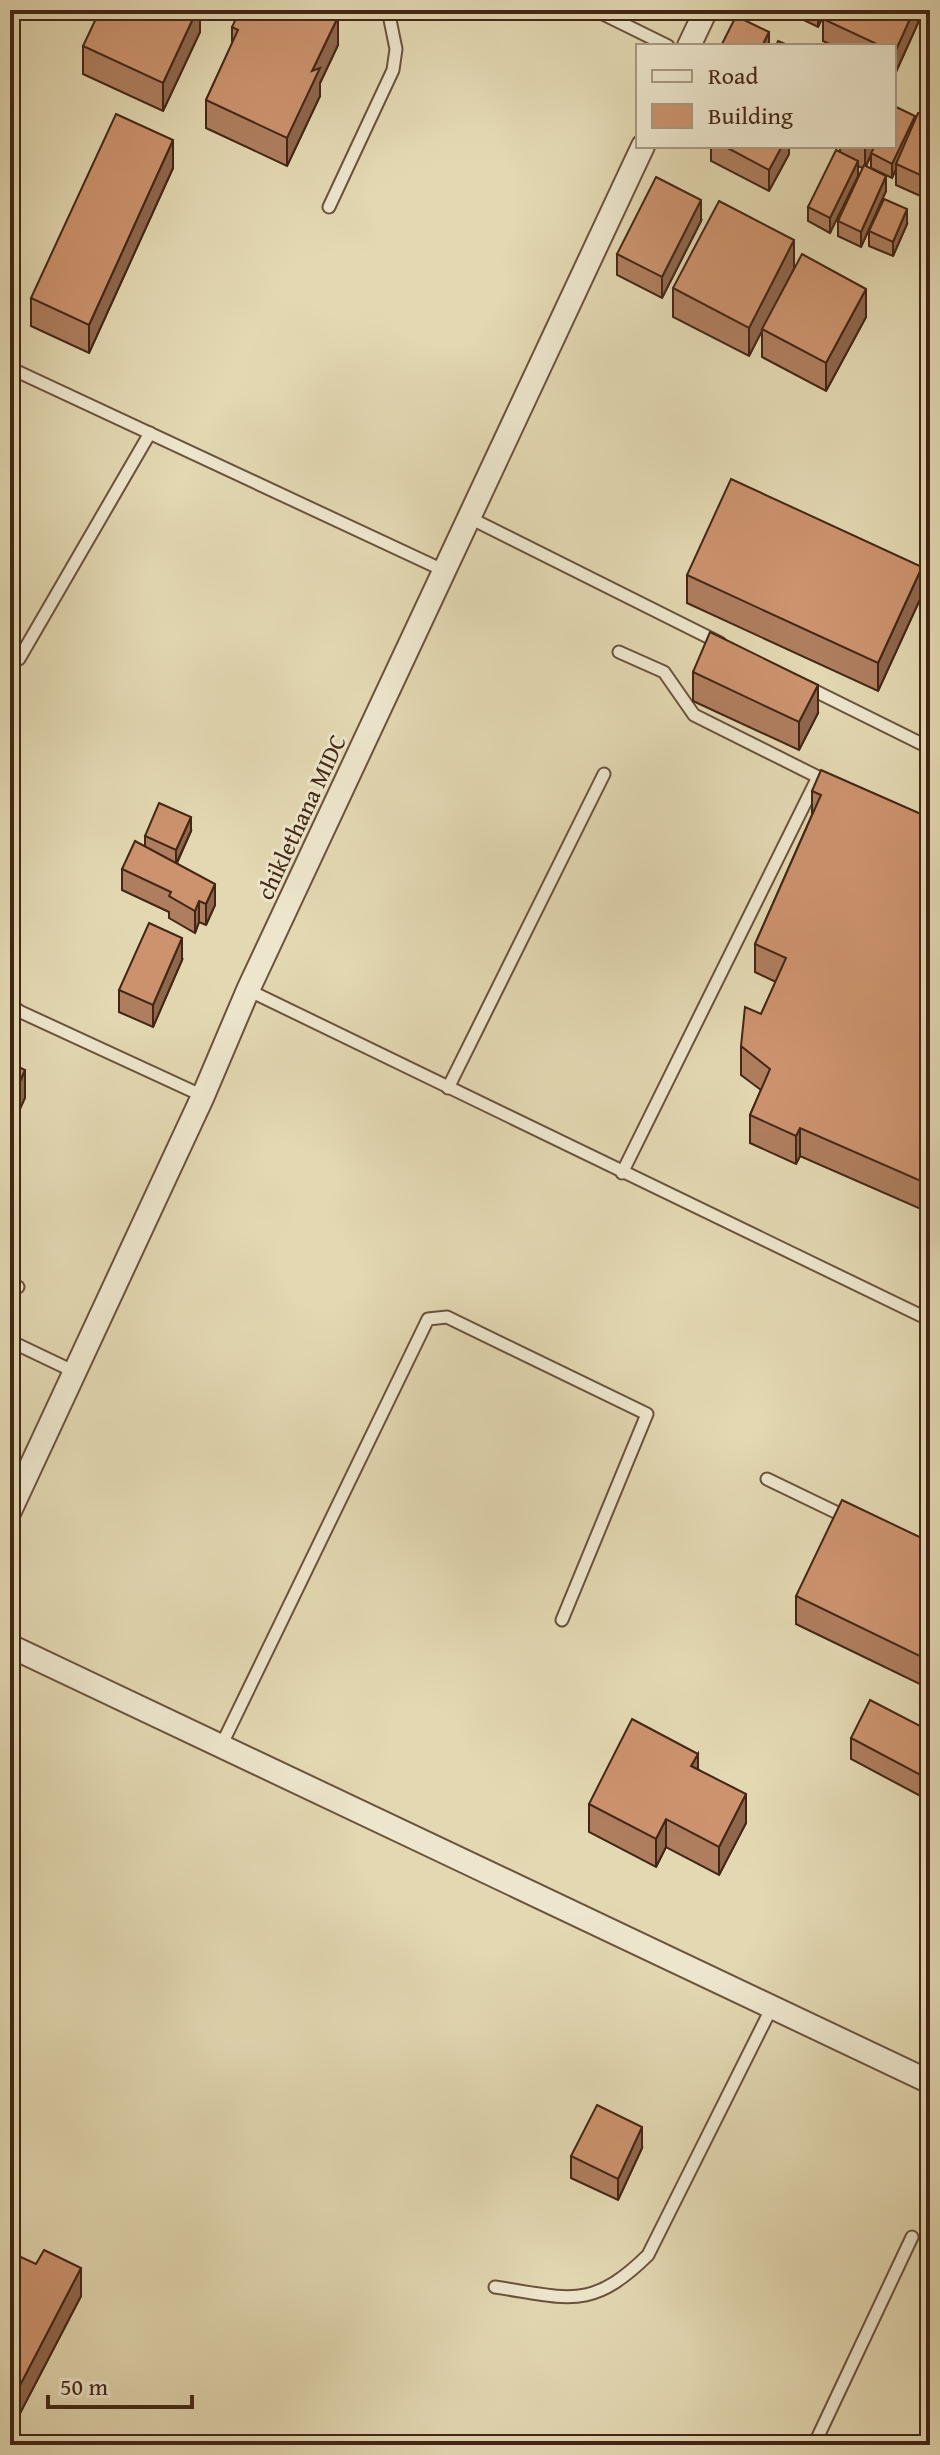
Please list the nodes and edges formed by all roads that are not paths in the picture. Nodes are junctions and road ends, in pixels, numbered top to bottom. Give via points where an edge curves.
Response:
1 (388, 10) edge
2 (595, 10) edge
3 (706, 10) edge
4 (664, 44) edge
5 (690, 44) edge
6 (642, 148) edge
7 (329, 207) dead end
8 (10, 368) edge
9 (150, 433) junction
10 (470, 518) junction
11 (445, 571) junction
12 (735, 651) edge
13 (619, 652) dead end
14 (19, 659) dead end
15 (791, 678) edge
16 (930, 748) edge
17 (604, 774) dead end
18 (818, 777) junction
19 (832, 783) edge
20 (248, 990) junction
21 (14, 1008) edge
22 (10, 1024) edge
23 (448, 1088) junction
24 (203, 1096) junction
25 (622, 1173) junction
26 (930, 1320) edge
27 (10, 1341) edge
28 (75, 1372) junction
29 (767, 1479) dead end
30 (10, 1511) edge
31 (862, 1525) edge
32 (562, 1620) dead end
33 (10, 1646) edge
34 (221, 1746) junction
35 (772, 2007) junction
36 (930, 2082) edge
37 (912, 2237) dead end
38 (495, 2287) dead end
39 (814, 2445) edge

1 - 7 lane via 396,49 393,70
2 - 4 lane
3 - 5 street
6 - 10 street, chiklethana MIDC
8 - 9 lane
9 - 11 lane
9 - 14 lane
10 - 11 street, chiklethana MIDC
10 - 12 lane
11 - 20 street, chiklethana MIDC
13 - 18 lane via 664,672 694,715
15 - 16 lane
17 - 23 lane
18 - 19 lane
18 - 25 lane
20 - 23 lane
20 - 24 street, chiklethana MIDC
21 - 22 lane
21 - 24 lane
23 - 25 lane
24 - 28 street, chiklethana MIDC
25 - 26 lane
27 - 28 lane
28 - 30 street, chiklethana MIDC
29 - 31 lane
32 - 34 lane via 647,1414 447,1317 428,1319
33 - 34 street
34 - 35 street
35 - 36 street
35 - 38 lane via 648,2255 619,2283 587,2297
37 - 39 lane

